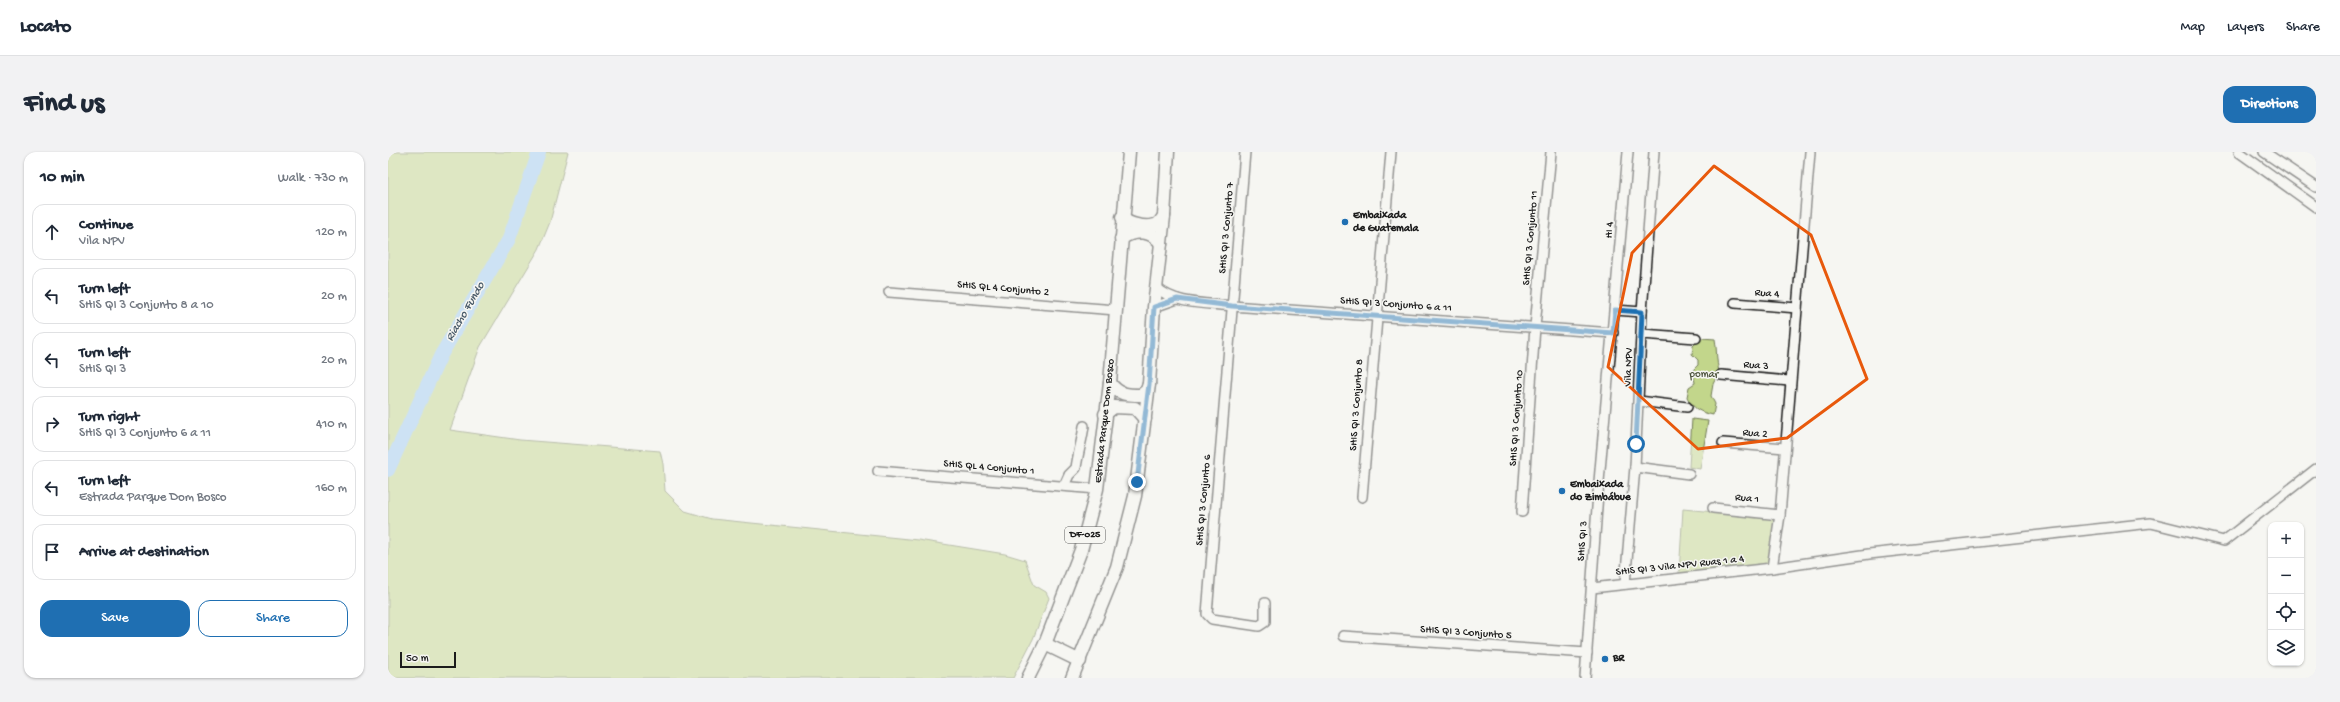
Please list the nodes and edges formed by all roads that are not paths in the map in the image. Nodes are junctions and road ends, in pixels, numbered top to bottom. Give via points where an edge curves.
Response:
1 (1129, 152) edge
2 (1168, 152) edge
3 (1245, 152) edge
4 (1392, 152) edge
5 (1551, 152) edge
6 (1628, 152) edge
7 (1654, 152) edge
8 (1810, 152) edge
9 (2238, 152) edge
10 (2264, 152) edge
11 (2316, 187) edge
12 (2316, 207) edge
13 (1164, 216) junction
14 (1122, 217) junction
15 (1120, 239) junction
16 (1161, 244) junction
17 (1156, 287) junction
18 (889, 292) dead end
19 (1177, 299) junction
20 (1735, 303) dead end
21 (1232, 306) junction
22 (1154, 307) junction
23 (1797, 308) junction
24 (1116, 310) junction
25 (1615, 310) junction
26 (1642, 312) junction
27 (1376, 316) junction
28 (1535, 327) junction
29 (1613, 333) junction
30 (1642, 334) junction
31 (1696, 338) dead end
32 (1721, 375) dead end
33 (1789, 381) junction
34 (1110, 383) junction
35 (1149, 384) junction
36 (1639, 402) junction
37 (1687, 407) dead end
38 (1106, 414) junction
39 (1145, 419) junction
40 (1084, 426) dead end
41 (1723, 443) dead end
42 (1785, 448) junction
43 (1635, 468) junction
44 (2316, 469) edge
45 (878, 471) dead end
46 (1689, 474) dead end
47 (1064, 486) junction
48 (1097, 489) junction
49 (1362, 497) dead end
50 (1713, 508) dead end
51 (1522, 512) dead end
52 (1780, 515) junction
53 (1772, 568) junction
54 (1625, 584) junction
55 (1592, 588) junction
56 (1265, 603) dead end
57 (1343, 636) dead end
58 (1045, 644) junction
59 (1587, 653) junction
60 (1080, 661) junction
61 (1028, 678) edge
62 (1072, 678) edge
63 (1585, 678) edge

1 - 14 main road, Estrada Parque Dom Bosco / DF-025
2 - 13 main road
3 - 21 street, SHIS QI 3 Conjunto 7
4 - 27 street, SHIS QI 3 Conjunto 8
5 - 28 street, SHIS QI 3 Conjunto 11
6 - 25 street, HI 4
7 - 26 street, Vila NPV
8 - 23 street
9 - 12 street
10 - 11 street
13 - 14 main road via 1153,226 1130,224
13 - 16 main road
14 - 15 main road, Estrada Parque Dom Bosco / DF-025
15 - 16 main road via 1133,232 1153,235
15 - 24 main road, Estrada Parque Dom Bosco / DF-025
16 - 17 main road
17 - 19 street, SHIS QI 3 Conjunto 6 a 11
17 - 22 main road
18 - 24 street, SHIS QL 4 Conjunto 2
19 - 21 street, SHIS QI 3 Conjunto 6 a 11
19 - 22 street, SHIS QI 3 Conjunto 6 a 11
20 - 23 street, Rua 4
21 - 27 street, SHIS QI 3 Conjunto 6 a 11
21 - 56 street, SHIS QI 3 Conjunto 6 via 1207,614 1212,619 1259,626 1265,622
22 - 35 main road
23 - 33 street
24 - 34 main road, Estrada Parque Dom Bosco / DF-025
25 - 26 street
25 - 29 street, SHIS QI 3
26 - 30 street, Vila NPV
27 - 28 street, SHIS QI 3 Conjunto 6 a 11
27 - 49 street, SHIS QI 3 Conjunto 8
28 - 29 street, SHIS QI 3 Conjunto 6 a 11
28 - 51 street, SHIS QI 3 Conjunto 10
29 - 55 street, SHIS QI 3
30 - 31 street
30 - 36 street, Vila NPV
32 - 33 street, Rua 3
33 - 42 street
34 - 35 main road via 1120,393 1142,395
34 - 38 main road, Estrada Parque Dom Bosco / DF-025
35 - 39 main road
36 - 37 street
36 - 43 street, Vila NPV
38 - 39 main road via 1114,407 1135,408
38 - 48 main road, Estrada Parque Dom Bosco / DF-025
39 - 60 main road via 1135,496 1117,567
40 - 47 street via 1076,468
41 - 42 street, Rua 2
42 - 52 street
43 - 46 street
43 - 54 street, Vila NPV
44 - 53 street, SHIS QI 3 Vila NPV Ruas 1 a 4 via 2224,541 2151,523 1869,554
45 - 47 street, SHIS QL 4 Conjunto 1
47 - 48 street, SHIS QL 4 Conjunto 1
48 - 58 main road, Estrada Parque Dom Bosco / DF-025 via 1081,550
50 - 52 street, Rua 1
52 - 53 street
53 - 54 street, SHIS QI 3 Vila NPV Ruas 1 a 4
54 - 55 street, SHIS QI 3 Vila NPV Ruas 1 a 4
55 - 59 street, SHIS QI 3
57 - 59 street, SHIS QI 3 Conjunto 5
58 - 60 main road
58 - 61 main road, Estrada Parque Dom Bosco / DF-025
59 - 63 street, SHIS QI 3
60 - 62 main road

